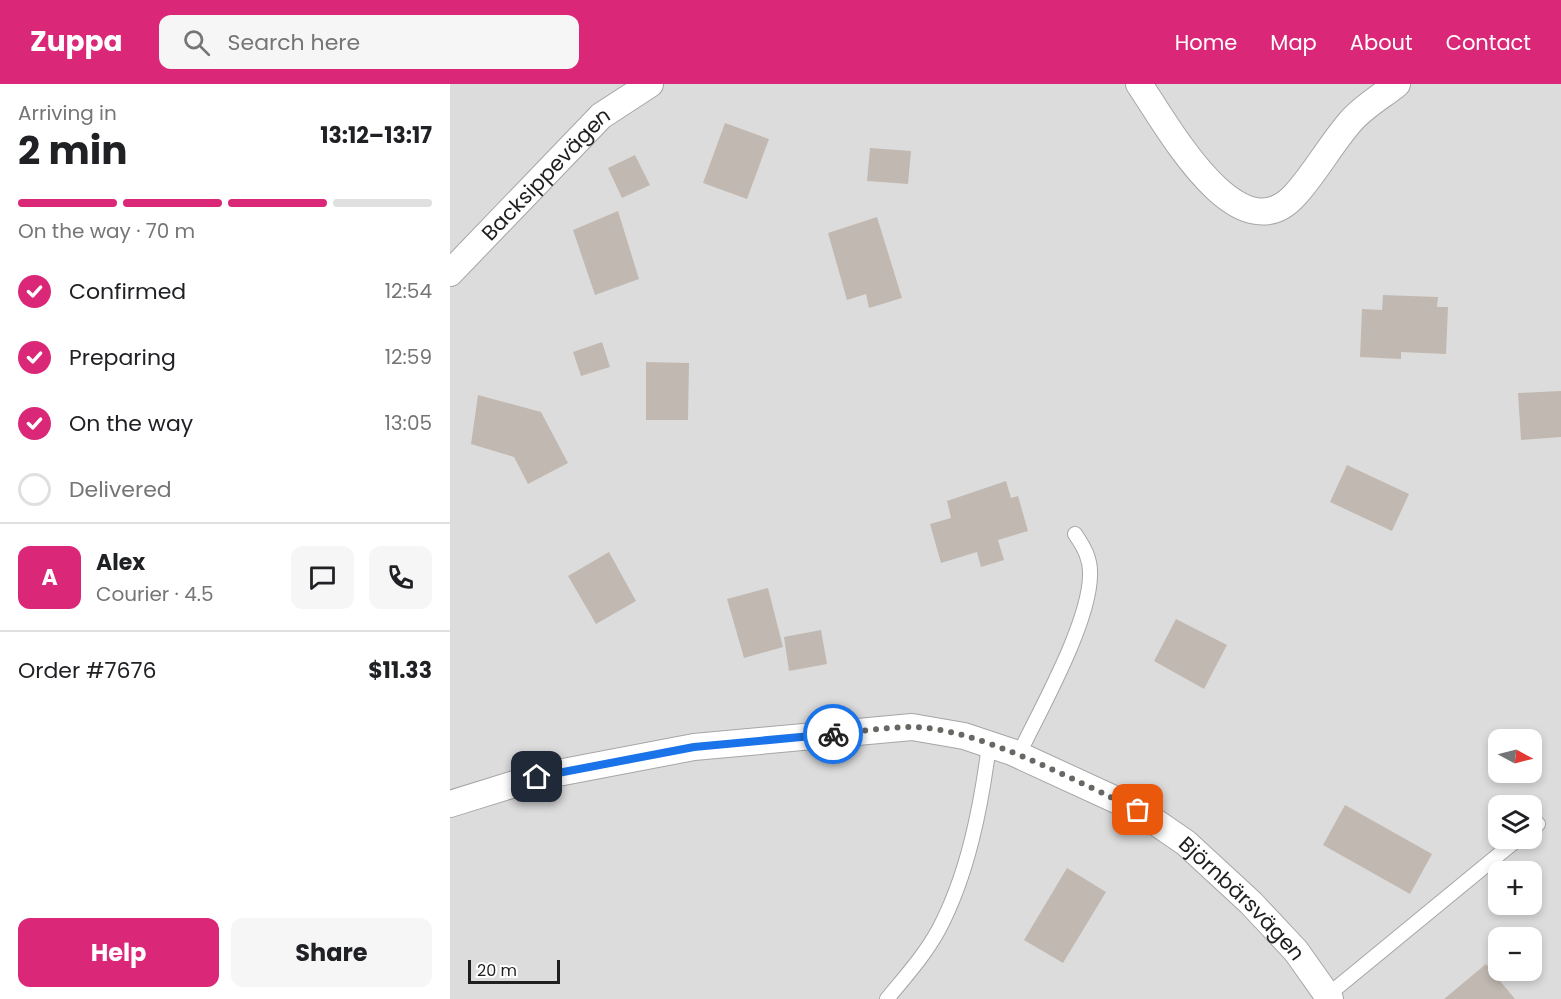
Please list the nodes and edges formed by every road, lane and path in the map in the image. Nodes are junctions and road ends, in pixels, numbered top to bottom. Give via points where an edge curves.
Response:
1 (650, 84) edge
2 (1139, 84) edge
3 (1397, 84) edge
4 (450, 273) edge
5 (1075, 534) dead end
6 (989, 745) junction
7 (1018, 756) junction
8 (450, 804) edge
9 (1506, 849) edge
10 (1329, 997) edge
11 (886, 999) edge

1 - 4 street, Backsippevägen via 601,116
2 - 3 street via 1212,184 1240,207 1266,212 1295,195 1352,120
5 - 7 lane via 1086,549 1091,574 1087,603
6 - 7 street, Björnbärsvägen
6 - 8 street, Björnbärsvägen via 964,736 912,727 694,747 537,777
6 - 11 lane via 982,790 956,891 920,960
7 - 10 street, Björnbärsvägen via 1138,810 1186,843 1296,951
9 - 10 lane, Björnbärsvägen

